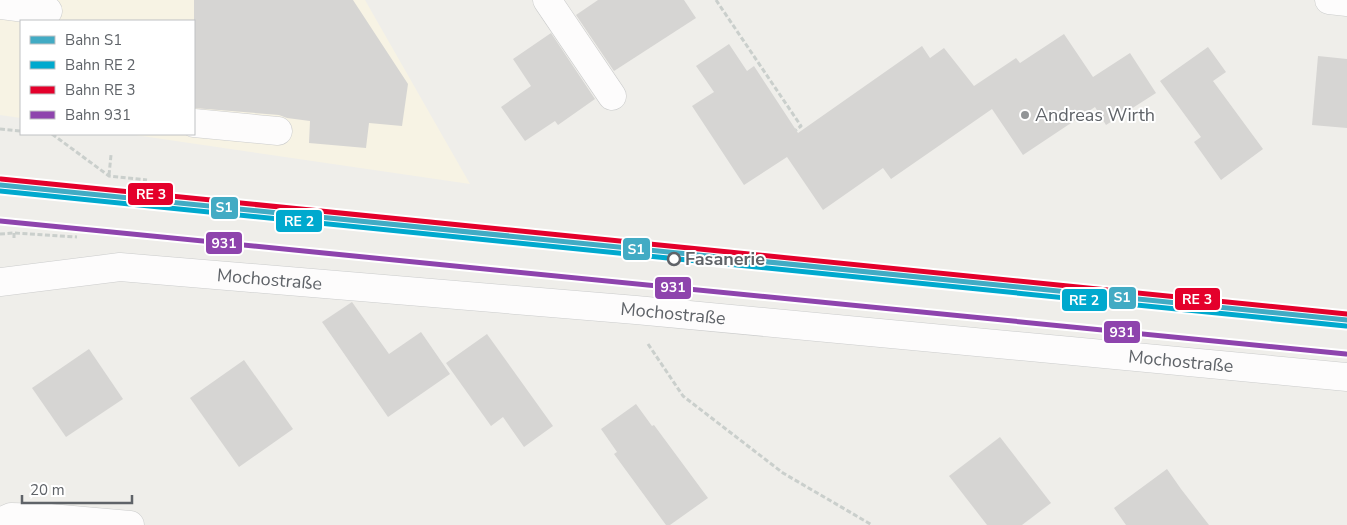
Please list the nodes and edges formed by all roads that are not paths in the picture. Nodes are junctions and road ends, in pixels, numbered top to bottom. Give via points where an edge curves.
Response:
1 (547, 0) edge
2 (1329, 0) edge
3 (1347, 2) edge
4 (0, 5) edge
5 (48, 11) dead end
6 (612, 96) dead end
7 (195, 123) edge
8 (278, 131) dead end
9 (0, 282) edge
10 (1347, 377) edge
11 (0, 522) edge
12 (130, 525) edge

1 - 6 street
2 - 3 street
4 - 5 street
7 - 8 street
9 - 10 street, Mochostraße via 120,266 636,310
11 - 12 street via 11,518 50,518

